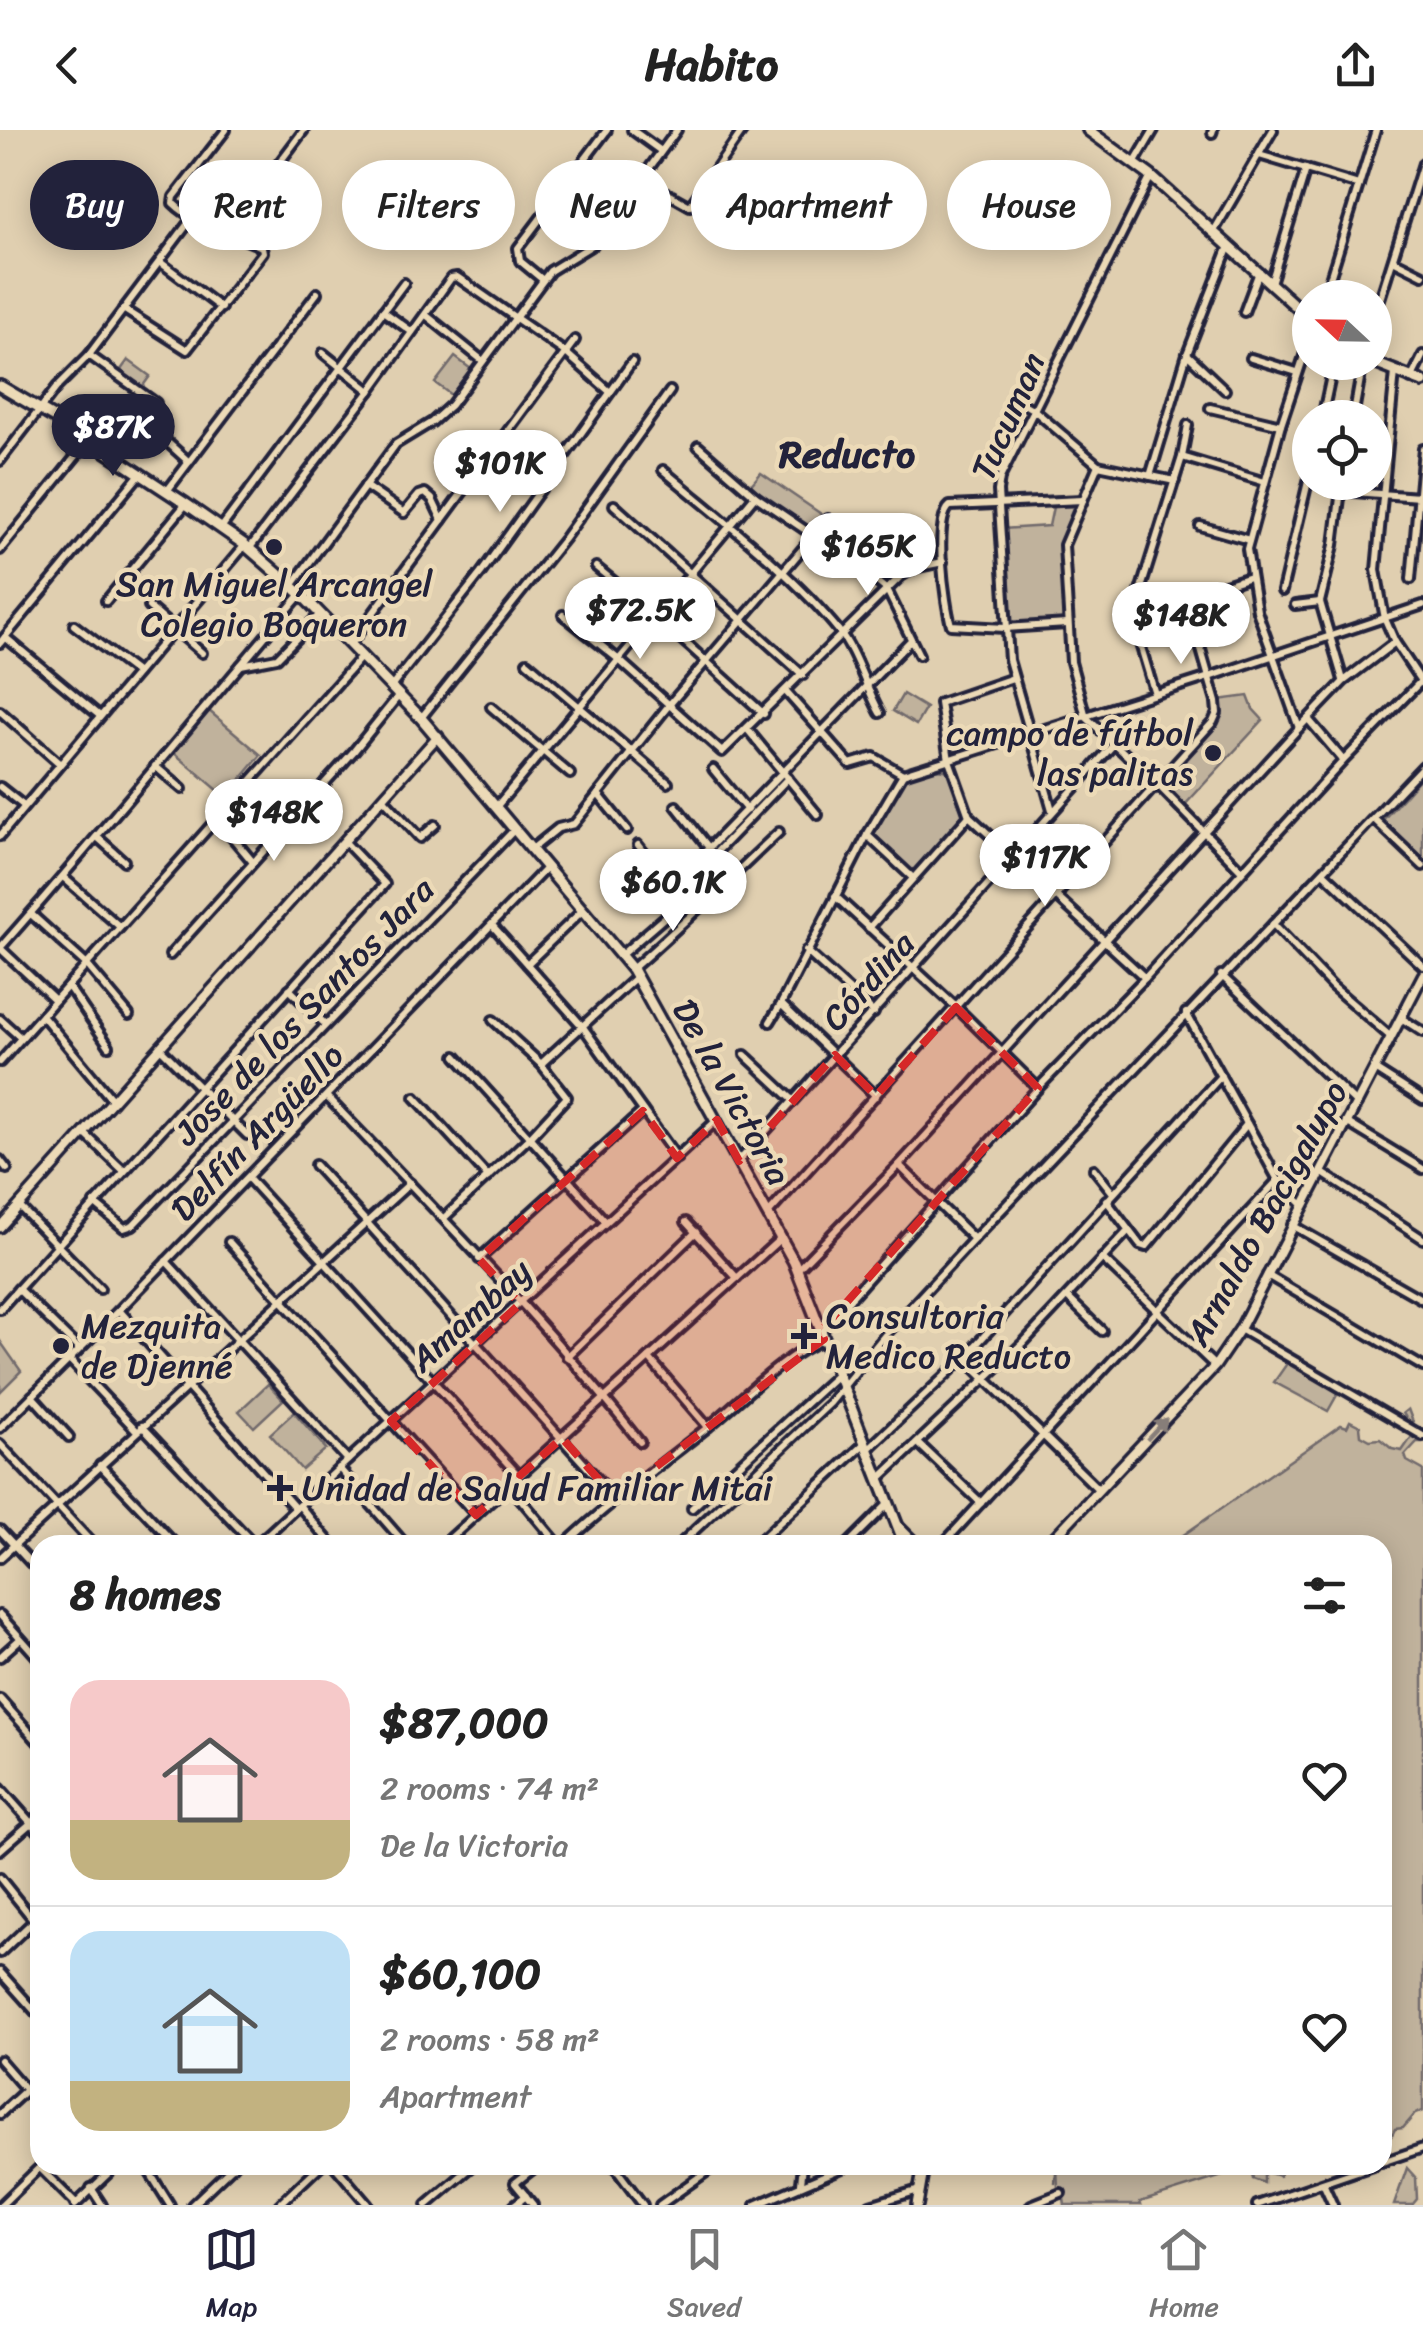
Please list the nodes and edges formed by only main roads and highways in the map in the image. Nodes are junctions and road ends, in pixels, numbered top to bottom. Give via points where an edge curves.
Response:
1 (1088, 130) edge
2 (1292, 302) edge
3 (1392, 371) edge
4 (1423, 382) edge
5 (0, 386) edge
6 (904, 1535) edge
7 (922, 2175) edge
8 (917, 2205) edge

1 - 2 main road via 1151,176
3 - 4 main road
5 - 6 main road, De la Victoria via 221,528 301,594 438,736 621,955 797,1270
7 - 8 main road

